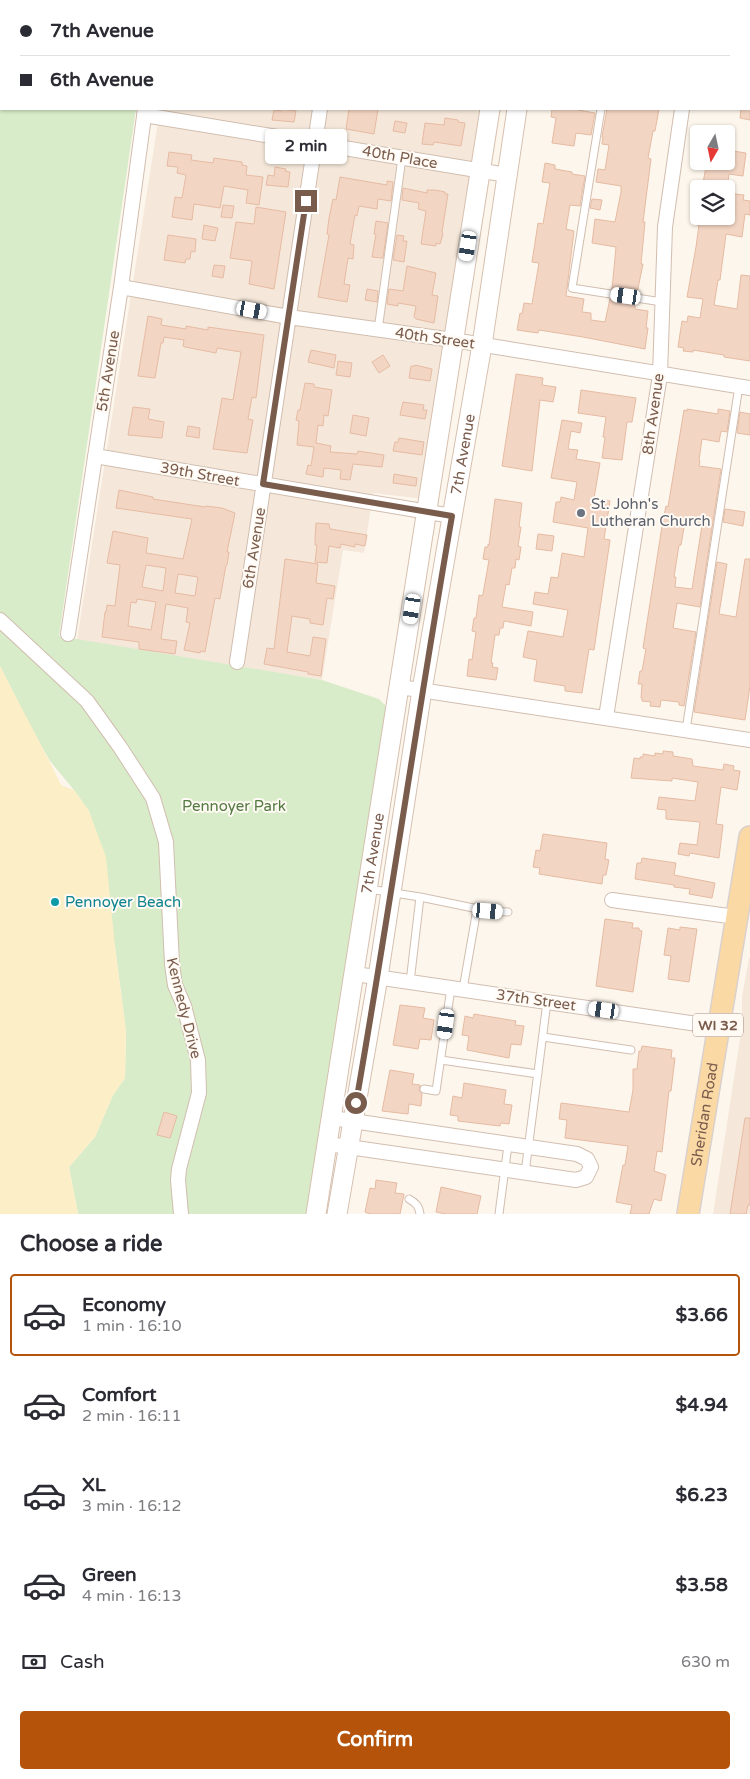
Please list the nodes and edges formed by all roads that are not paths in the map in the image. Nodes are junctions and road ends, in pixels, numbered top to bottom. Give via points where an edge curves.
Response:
1 (320, 110) edge
2 (490, 110) edge
3 (517, 110) edge
4 (601, 110) edge
5 (682, 110) edge
6 (145, 112) edge
7 (315, 143) junction
8 (402, 158) junction
9 (479, 171) junction
10 (507, 176) junction
11 (121, 287) junction
12 (662, 302) junction
13 (289, 317) junction
14 (378, 330) junction
15 (453, 340) junction
16 (482, 345) junction
17 (660, 375) junction
18 (745, 387) edge
19 (95, 456) junction
20 (263, 484) junction
21 (428, 512) junction
22 (452, 516) junction
23 (0, 620) edge
24 (68, 634) dead end
25 (237, 662) dead end
26 (400, 687) junction
27 (422, 690) junction
28 (606, 717) junction
29 (686, 730) junction
30 (750, 740) edge
31 (750, 837) edge
32 (368, 888) junction
33 (391, 892) junction
34 (420, 897) junction
35 (612, 900) dead end
36 (477, 908) junction
37 (508, 912) dead end
38 (736, 917) junction
39 (355, 974) junction
40 (378, 977) junction
41 (410, 982) junction
42 (457, 989) junction
43 (547, 1002) junction
44 (718, 1026) junction
45 (543, 1037) junction
46 (631, 1050) dead end
47 (441, 1060) junction
48 (538, 1074) junction
49 (424, 1089) dead end
50 (332, 1118) junction
51 (352, 1121) junction
52 (328, 1144) junction
53 (508, 1145) junction
54 (348, 1147) junction
55 (529, 1148) junction
56 (505, 1170) junction
57 (525, 1173) junction
58 (409, 1199) dead end
59 (181, 1214) edge
60 (316, 1214) edge
61 (337, 1214) edge
62 (420, 1214) edge
63 (499, 1214) edge
64 (688, 1214) edge

1 - 7 street, 6th Avenue
2 - 9 street, 7th Avenue
3 - 10 street, 7th Avenue
4 - 12 lane via 572,288
5 - 12 street, 8th Avenue via 665,227
6 - 7 street, 40th Place
6 - 11 street, 5th Avenue
7 - 8 street, 40th Place
7 - 13 street, 6th Avenue
8 - 9 street, 40th Place
8 - 14 lane
9 - 10 street, 40th Place
9 - 15 street, 7th Avenue
10 - 16 street, 7th Avenue
11 - 13 street, 40th Street
11 - 19 street, 5th Avenue
12 - 17 street, 8th Avenue
13 - 14 street, 40th Street
13 - 20 street, 6th Avenue
14 - 15 street, 40th Street
15 - 16 street, 40th Street
15 - 21 street, 7th Avenue
16 - 17 street, 40th Street
16 - 22 street, 7th Avenue
17 - 18 street, 40th Street
17 - 28 street, 8th Avenue
18 - 29 lane
19 - 20 street, 39th Street
19 - 24 street, 5th Avenue
20 - 21 street, 39th Street
20 - 25 street, 6th Avenue
21 - 22 street, 39th Street
21 - 26 street, 7th Avenue
22 - 27 street, 7th Avenue
23 - 59 street, Kennedy Drive via 86,701 153,798 166,842 175,985 198,1060 198,1093 179,1169
26 - 27 street
26 - 32 street, 7th Avenue
27 - 28 street
27 - 33 street, 7th Avenue
28 - 29 street
29 - 30 street
31 - 38 main road, Sheridan Road / WI 32
32 - 33 lane
32 - 39 street, 7th Avenue
33 - 34 lane
33 - 40 street, 7th Avenue
34 - 36 lane
34 - 41 lane
35 - 38 street
36 - 37 lane
36 - 42 lane
38 - 44 main road, Sheridan Road / WI 32
39 - 40 street, 37th Street
39 - 50 street, 7th Avenue
40 - 41 street, 37th Street
40 - 51 street, 7th Avenue
41 - 42 street, 37th Street
42 - 43 street, 37th Street
42 - 47 lane
43 - 44 street, 37th Street
43 - 45 lane
44 - 64 main road, Sheridan Road / WI 32
45 - 46 lane
45 - 48 lane
47 - 48 lane
47 - 49 lane via 436,1091
48 - 55 lane
50 - 51 street
50 - 52 street, 7th Avenue
51 - 53 street
51 - 54 street, 7th Avenue
52 - 54 street
52 - 60 street, 7th Avenue
53 - 55 street
53 - 56 lane
54 - 56 street
54 - 61 street, 7th Avenue
55 - 57 lane
55 - 57 street via 577,1154 587,1159 591,1167 586,1177 576,1180
56 - 57 street
56 - 63 lane
58 - 62 lane via 419,1207

